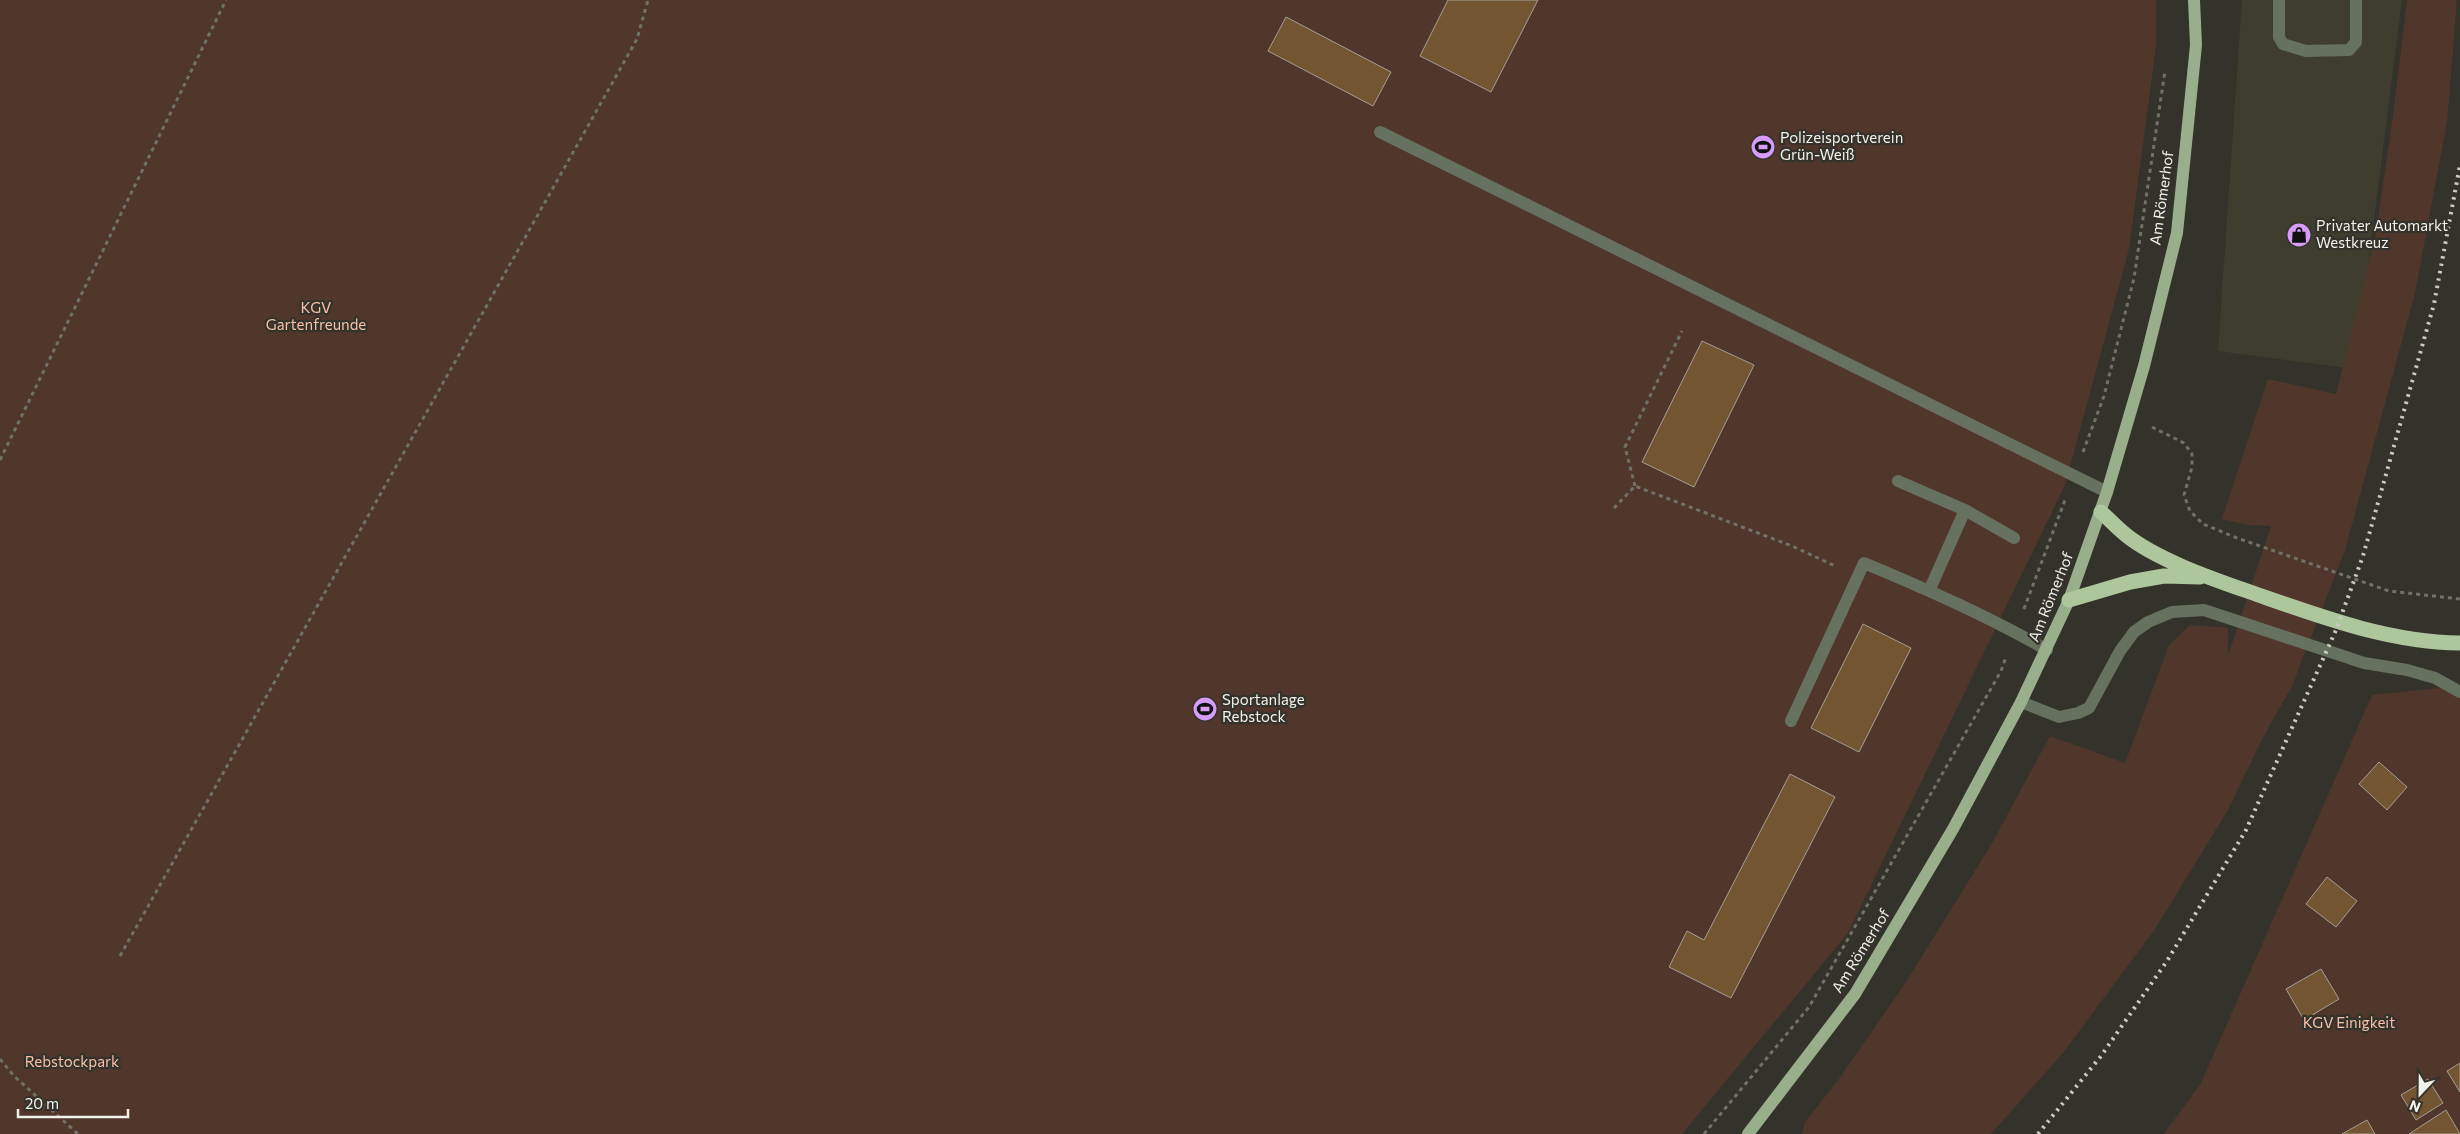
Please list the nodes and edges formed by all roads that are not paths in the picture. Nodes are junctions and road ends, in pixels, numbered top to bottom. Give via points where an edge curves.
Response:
1 (2194, 0) edge
2 (2279, 0) edge
3 (2356, 0) edge
4 (1380, 132) dead end
5 (1898, 481) dead end
6 (2107, 492) junction
7 (1965, 510) junction
8 (2101, 512) junction
9 (2014, 538) dead end
10 (2209, 578) junction
11 (1929, 591) junction
12 (2069, 600) junction
13 (2460, 643) edge
14 (2047, 650) junction
15 (2460, 692) edge
16 (2021, 702) junction
17 (1791, 721) dead end
18 (1748, 1134) edge

1 - 6 main road, Am Römerhof via 2196,45 2177,232 2144,366
2 - 3 lane via 2279,37 2283,44 2306,51 2349,50 2356,42
4 - 6 lane
5 - 7 lane
6 - 8 main road, Am Römerhof
7 - 9 lane
7 - 11 lane
8 - 10 highway via 2127,536
8 - 12 main road, Am Römerhof
10 - 12 highway via 2164,576 2130,582
10 - 13 highway via 2330,620 2396,638
11 - 14 lane
11 - 17 lane via 1864,563
12 - 14 main road, Am Römerhof
14 - 16 main road, Am Römerhof
15 - 16 lane via 2434,678 2364,663 2204,610 2172,612 2134,632 2089,708 2059,717
16 - 18 main road, Am Römerhof via 1953,829 1855,994

